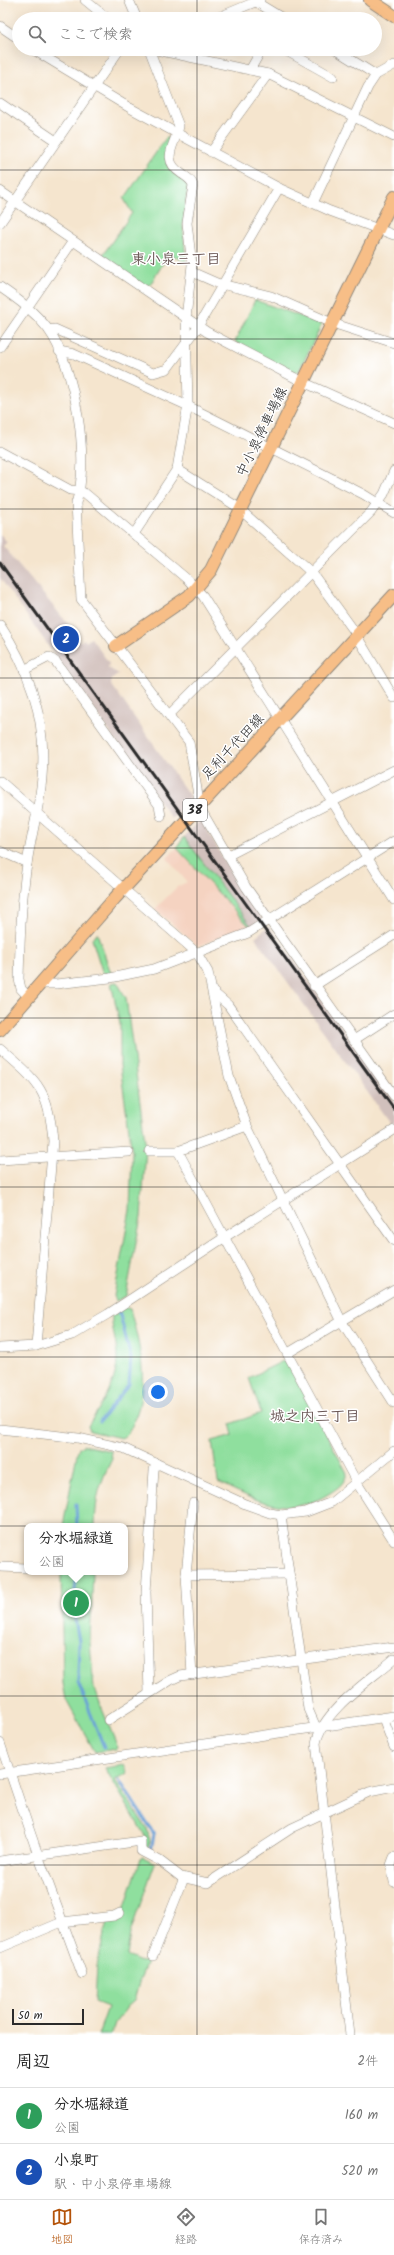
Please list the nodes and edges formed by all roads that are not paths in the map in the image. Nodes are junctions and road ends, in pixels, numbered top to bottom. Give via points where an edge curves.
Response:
1 (85, 0) edge
2 (129, 0) edge
3 (370, 0) edge
4 (258, 1) edge
5 (100, 12) edge
6 (134, 12) edge
7 (231, 12) edge
8 (273, 12) edge
9 (394, 16) edge
10 (0, 26) edge
11 (12, 35) edge
12 (43, 56) edge
13 (115, 56) edge
14 (151, 56) edge
15 (185, 56) edge
16 (258, 56) edge
17 (296, 56) edge
18 (345, 56) edge
19 (394, 65) edge
20 (250, 70) junction
21 (268, 74) junction
22 (376, 75) junction
23 (333, 77) dead end
24 (93, 87) junction
25 (0, 103) edge
26 (355, 117) junction
27 (176, 133) junction
28 (394, 137) edge
29 (56, 141) junction
30 (211, 152) junction
31 (279, 188) junction
32 (0, 192) edge
33 (394, 197) edge
34 (15, 202) junction
35 (313, 203) junction
36 (0, 223) edge
37 (379, 229) junction
38 (394, 235) edge
39 (73, 241) junction
40 (192, 272) junction
41 (223, 285) junction
42 (0, 287) edge
43 (28, 306) junction
44 (186, 318) junction
45 (332, 323) junction
46 (198, 326) junction
47 (49, 330) junction
48 (186, 343) junction
49 (394, 343) edge
50 (0, 347) edge
51 (59, 351) junction
52 (104, 351) junction
53 (100, 365) junction
54 (303, 382) junction
55 (188, 406) junction
56 (394, 423) edge
57 (272, 448) junction
58 (0, 452) edge
59 (177, 469) junction
60 (394, 471) edge
61 (80, 491) junction
62 (378, 503) junction
63 (241, 510) junction
64 (394, 513) edge
65 (134, 534) junction
66 (312, 573) junction
67 (197, 588) junction
68 (394, 595) edge
69 (0, 625) edge
70 (357, 636) junction
71 (116, 646) junction
72 (236, 649) junction
73 (24, 670) junction
74 (394, 698) edge
75 (169, 715) junction
76 (280, 719) junction
77 (394, 770) edge
78 (0, 781) edge
79 (332, 803) junction
80 (200, 804) junction
81 (37, 813) junction
82 (161, 816) dead end
83 (394, 841) edge
84 (0, 851) edge
85 (227, 856) junction
86 (368, 859) junction
87 (27, 863) junction
88 (123, 889) junction
89 (394, 900) edge
90 (269, 920) junction
91 (394, 935) edge
92 (197, 953) junction
93 (41, 982) junction
94 (314, 986) junction
95 (213, 992) junction
96 (28, 996) junction
97 (394, 1014) edge
98 (0, 1030) edge
99 (354, 1040) junction
100 (0, 1048) edge
101 (394, 1096) edge
102 (246, 1126) junction
103 (394, 1130) edge
104 (149, 1151) dead end
105 (178, 1151) junction
106 (129, 1152) dead end
107 (51, 1157) junction
108 (0, 1160) edge
109 (341, 1163) junction
110 (282, 1200) junction
111 (224, 1237) junction
112 (394, 1241) edge
113 (394, 1290) edge
114 (342, 1322) junction
115 (36, 1346) junction
116 (0, 1348) edge
117 (288, 1353) junction
118 (394, 1403) edge
119 (0, 1429) edge
120 (394, 1451) edge
121 (156, 1463) junction
122 (357, 1483) junction
123 (193, 1503) dead end
124 (281, 1515) junction
125 (394, 1541) edge
126 (0, 1568) edge
127 (24, 1568) edge
128 (288, 1574) junction
129 (186, 1575) junction
130 (394, 1647) edge
131 (394, 1659) edge
132 (300, 1660) junction
133 (192, 1675) junction
134 (149, 1693) junction
135 (394, 1716) edge
136 (383, 1718) junction
137 (108, 1720) dead end
138 (319, 1727) junction
139 (0, 1744) edge
140 (394, 1747) edge
141 (10, 1773) junction
142 (0, 1774) edge
143 (394, 1787) edge
144 (324, 1814) junction
145 (38, 1856) junction
146 (394, 1857) edge
147 (0, 1861) edge
148 (184, 1878) junction
149 (394, 1882) edge
150 (120, 1913) dead end
151 (62, 1922) junction
152 (0, 1948) edge
153 (153, 1956) dead end
154 (82, 1974) dead end
155 (350, 2035) edge

1 - 5 street
2 - 6 street
3 - 9 main road
4 - 7 street
4 - 8 street
10 - 11 street
12 - 24 street
13 - 24 street
14 - 27 street via 179,126
15 - 20 street
16 - 20 street
17 - 23 street
18 - 22 street
19 - 22 street
20 - 21 street
21 - 26 street
21 - 30 street
22 - 26 street
24 - 27 street
24 - 29 street
25 - 29 street
26 - 28 street
26 - 35 street
27 - 30 street
27 - 40 street via 171,146 171,160 175,169 193,185 187,223
29 - 34 street
30 - 31 street
31 - 35 street
31 - 41 street
32 - 34 street
33 - 37 main road, 中小泉停車場線
34 - 36 street
34 - 39 street
35 - 37 street
37 - 38 street
37 - 45 main road, 中小泉停車場線
39 - 43 street
39 - 44 street
40 - 41 street
40 - 44 street
41 - 45 street via 271,296
41 - 46 street
42 - 43 street
43 - 47 street
43 - 50 street
44 - 46 street
44 - 48 street
45 - 49 street
45 - 54 main road, 中小泉停車場線
46 - 48 street
46 - 54 street
47 - 51 street
47 - 52 street via 55,329
48 - 52 street via 167,369 159,373 153,373
48 - 55 street
51 - 53 street via 74,354
51 - 61 street via 73,390 81,432
52 - 53 street
53 - 55 street
54 - 56 street
54 - 57 main road, 中小泉停車場線
55 - 57 street
55 - 59 street
57 - 62 street
57 - 63 main road, 中小泉停車場線
58 - 61 street via 70,490
59 - 63 street
59 - 65 street
60 - 62 street
61 - 65 street
61 - 71 street via 76,503 80,597
62 - 64 street
62 - 66 street
63 - 66 street
63 - 67 main road, 中小泉停車場線 via 218,559
65 - 67 street
66 - 70 street
66 - 72 street
67 - 71 main road, 中小泉停車場線
67 - 72 street
68 - 70 main road, 足利千代田線 / 38
69 - 73 street
70 - 74 street
70 - 76 main road, 足利千代田線 / 38
71 - 75 street
72 - 75 street
72 - 76 street
73 - 81 street via 35,701 43,749
73 - 82 street via 49,657 56,662 159,805
75 - 80 street via 190,746
76 - 79 street
76 - 80 main road, 足利千代田線 / 38
77 - 79 street
78 - 81 street
79 - 85 street
79 - 86 street
80 - 85 street
80 - 88 main road, 足利千代田線 / 38
81 - 87 street
81 - 88 street
83 - 86 street
84 - 87 street
85 - 90 street
86 - 89 street
86 - 90 street
87 - 96 street via 22,902 19,979 20,989
88 - 92 street
88 - 93 main road, 足利千代田線 / 38
90 - 92 street via 248,933
90 - 94 street
91 - 94 street
92 - 93 street via 118,977 56,984
92 - 95 street via 208,972
93 - 96 main road, 足利千代田線 / 38
94 - 99 street
95 - 102 street via 229,1076
95 - 109 street via 228,1005
96 - 98 main road, 足利千代田線 / 38
97 - 99 street
99 - 101 street
100 - 107 street via 29,1073 40,1087 51,1120
102 - 105 street
102 - 110 street
103 - 109 street
104 - 105 street
105 - 111 street
106 - 107 street
107 - 108 street
107 - 115 street
109 - 110 street
109 - 112 street
110 - 111 street
110 - 114 street
111 - 115 street via 87,1327 55,1342
111 - 117 street
113 - 114 street
114 - 117 street
114 - 118 street
115 - 116 street
117 - 122 street
119 - 121 street via 110,1444
120 - 122 street
121 - 124 street via 245,1504
121 - 134 street via 146,1575
122 - 124 street via 332,1502 318,1508
122 - 125 street
123 - 129 street
124 - 128 street
126 - 127 street
128 - 129 street
128 - 132 street
129 - 133 street
130 - 132 street
131 - 138 street via 338,1707
132 - 133 street
132 - 138 street via 309,1714
133 - 134 street via 171,1680
134 - 137 street
135 - 136 street
136 - 138 street
136 - 140 street
138 - 141 street
138 - 144 street via 316,1752
139 - 141 street
141 - 142 street
141 - 145 street
143 - 144 street via 369,1792
144 - 148 street via 292,1828 210,1883
144 - 155 street
145 - 147 street
145 - 148 street via 142,1841 141,1851
145 - 151 street
146 - 149 street via 391,1865
148 - 153 street
150 - 151 street via 114,1916
151 - 152 street
151 - 154 street

